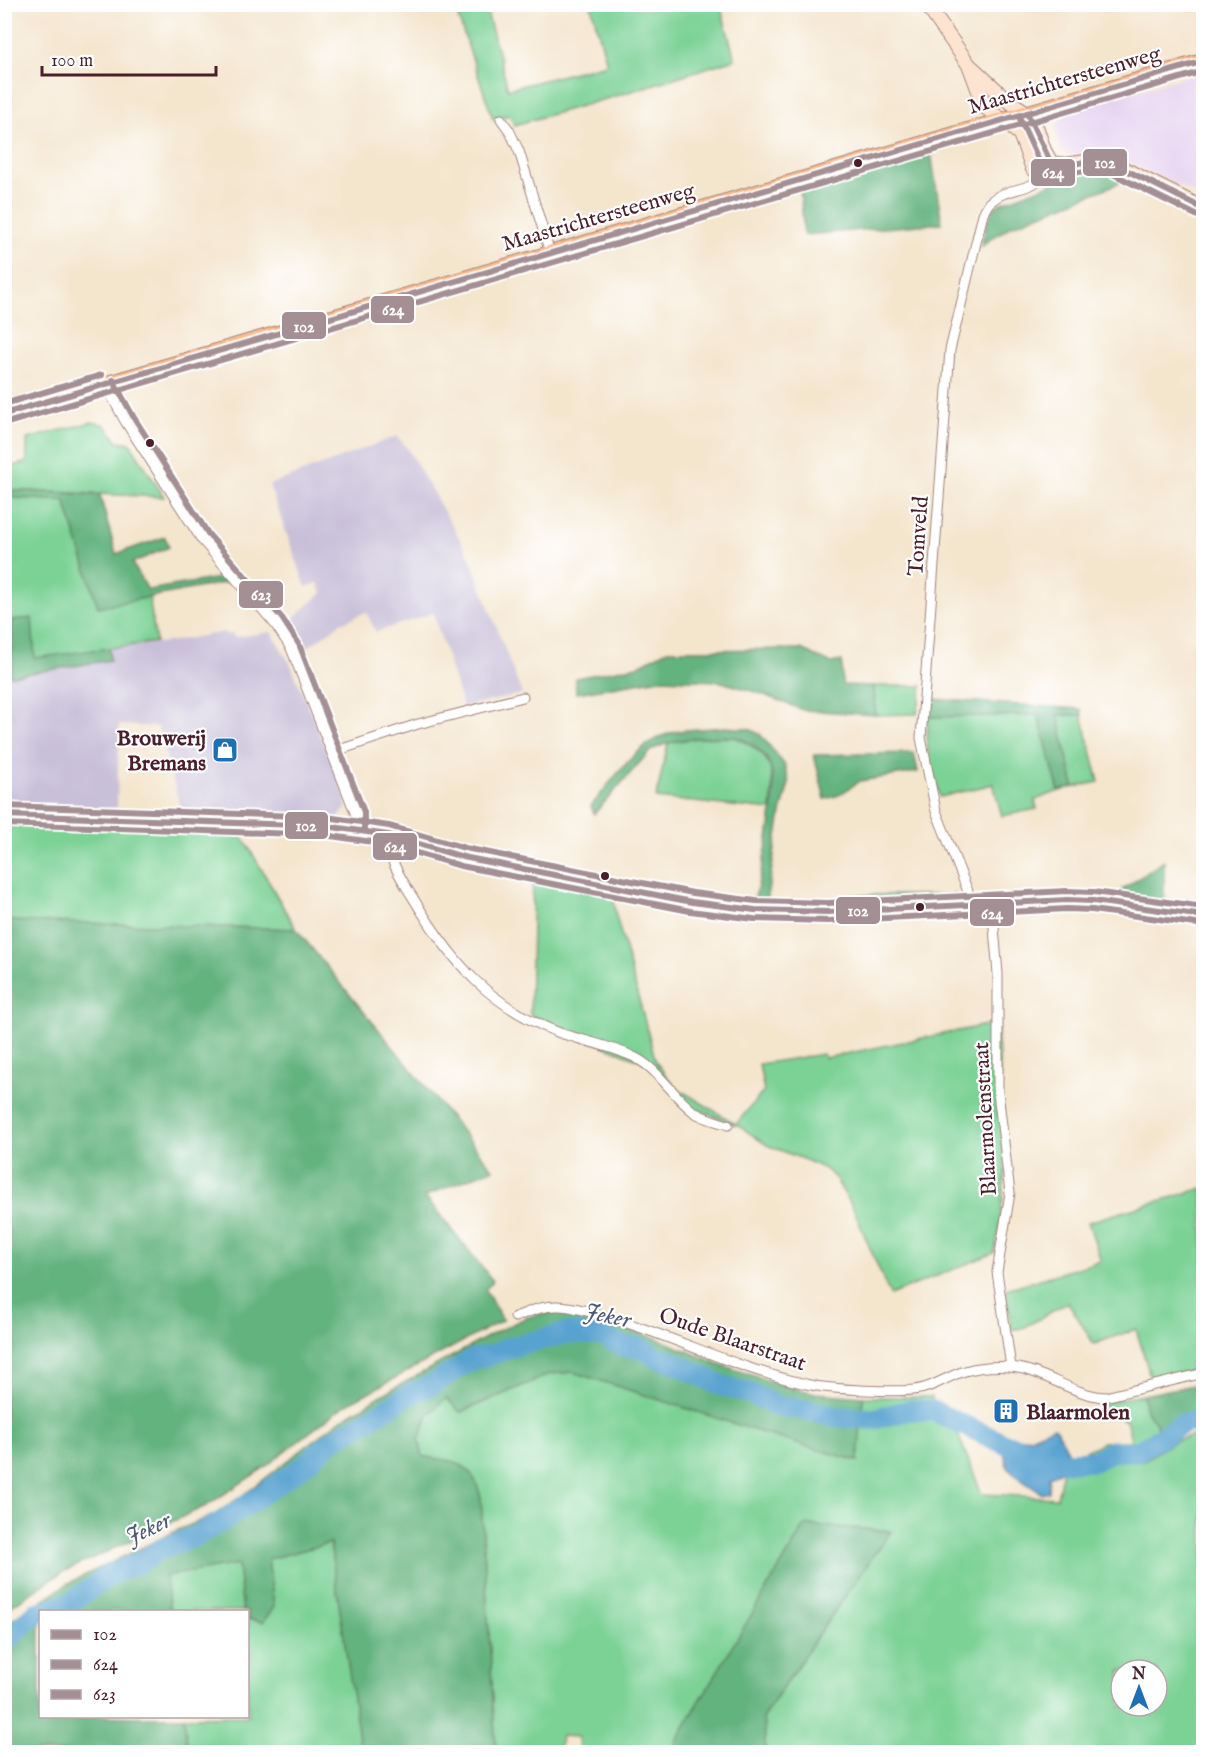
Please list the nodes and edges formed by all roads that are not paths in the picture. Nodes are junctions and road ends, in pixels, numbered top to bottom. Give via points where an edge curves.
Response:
1 (927, 4) edge
2 (1203, 61) edge
3 (969, 65) junction
4 (1027, 113) junction
5 (501, 119) dead end
6 (1004, 120) junction
7 (1043, 168) junction
8 (1203, 208) edge
9 (550, 253) junction
10 (105, 384) junction
11 (4, 414) edge
12 (523, 697) dead end
13 (333, 752) junction
14 (4, 814) edge
15 (355, 830) junction
16 (388, 836) junction
17 (973, 904) junction
18 (992, 904) junction
19 (1203, 916) edge
20 (728, 1125) dead end
21 (515, 1317) dead end
22 (1011, 1367) junction
23 (1203, 1373) edge

1 - 3 main road
2 - 4 main road, Maastrichtersteenweg
3 - 4 main road
3 - 6 main road via 985,107
4 - 6 main road, Maastrichtersteenweg
4 - 7 main road via 1044,150
5 - 9 street via 519,151
6 - 7 main road via 1020,134
6 - 9 main road, Maastrichtersteenweg
7 - 8 main road via 1066,173 1081,163 1112,163
7 - 17 street, Tomveld via 1020,188 989,203 982,214 950,350 921,738 936,811
9 - 10 main road, Maastrichtersteenweg
10 - 11 main road, Maastrichtersteenweg
10 - 13 street via 202,540 291,648
12 - 13 street via 418,724
13 - 15 street via 356,815
14 - 15 street
15 - 16 street
16 - 17 street via 463,856 692,902 755,910 828,912
16 - 20 street via 392,862 429,924 456,962 489,993 537,1023 634,1057 650,1067 692,1111
17 - 18 street
18 - 19 street via 1067,900
18 - 22 street, Blaarmolenstraat via 998,974 998,1092 1010,1193 997,1272
21 - 22 street, Oude Blaarstraat via 560,1306 658,1333 730,1362 816,1386 905,1391 922,1389 967,1370
22 - 23 street, Oude Blaarstraat via 1090,1396 1105,1397

